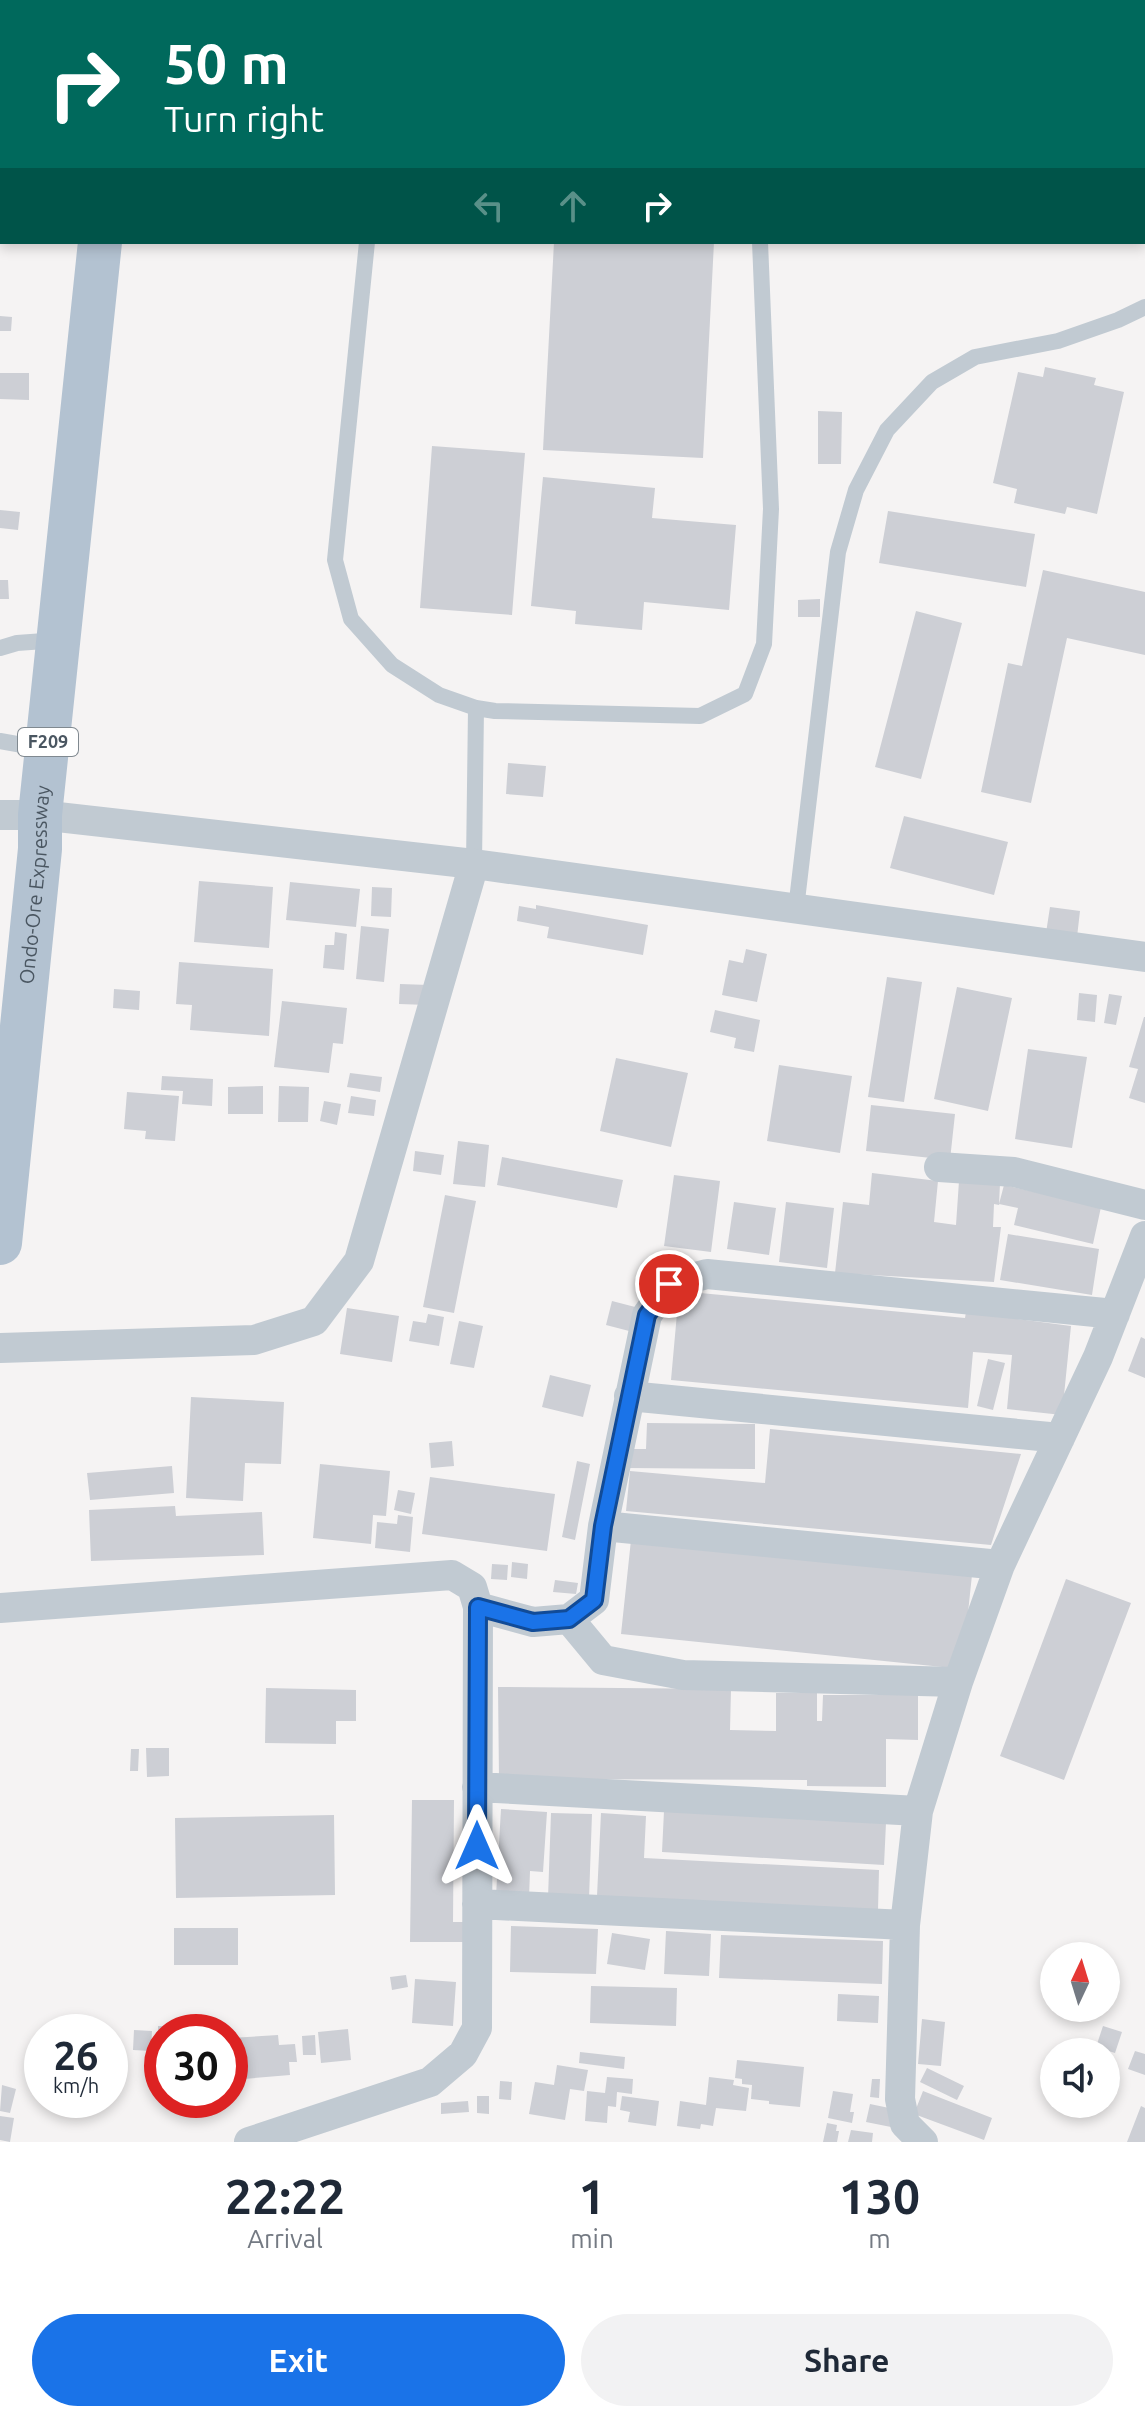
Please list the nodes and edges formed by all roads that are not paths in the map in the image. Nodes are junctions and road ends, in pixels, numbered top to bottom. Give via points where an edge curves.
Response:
1 (100, 244) edge
2 (367, 244) edge
3 (760, 244) edge
4 (1145, 307) edge
5 (59, 640) junction
6 (0, 648) edge
7 (476, 708) junction
8 (0, 741) edge
9 (47, 749) junction
10 (20, 815) edge
11 (474, 864) junction
12 (796, 909) junction
13 (1145, 957) edge
14 (939, 1167) dead end
15 (1145, 1205) edge
16 (1, 1225) edge
17 (1145, 1236) edge
18 (1115, 1314) junction
19 (0, 1348) edge
20 (629, 1396) junction
21 (1060, 1438) junction
22 (603, 1526) junction
23 (1000, 1565) junction
24 (478, 1607) junction
25 (0, 1608) edge
26 (569, 1619) junction
27 (958, 1682) junction
28 (477, 1787) junction
29 (918, 1811) junction
30 (477, 1904) junction
31 (905, 1925) junction
32 (249, 2142) edge
33 (923, 2142) edge

1 - 5 main road, Ondo-Ore Expressway / F209
2 - 7 lane via 335,560 351,619 392,665 439,695
3 - 7 lane via 771,509 764,644 745,694 700,716
4 - 12 lane via 1058,341 975,357 932,382 887,430 856,490 838,552
5 - 6 lane
5 - 9 main road, Ondo-Ore Expressway / F209
7 - 11 lane
8 - 9 lane
9 - 10 main road, Ondo-Ore Expressway / F209
10 - 11 street
10 - 16 main road, Ondo-Ore Expressway / F209 via 40,849
11 - 12 street
11 - 19 street via 359,1261 314,1321 254,1340
12 - 13 street
14 - 15 street via 1014,1172
17 - 18 street
18 - 20 street via 707,1274 669,1284 647,1315
18 - 21 street
20 - 21 street
20 - 22 street
21 - 23 street
22 - 23 street
22 - 26 street via 594,1600
23 - 27 street
24 - 25 street via 472,1587 452,1575
24 - 26 street via 533,1622
24 - 28 street
26 - 27 street via 603,1660 683,1675
27 - 29 street
28 - 29 street
28 - 30 street
29 - 31 street
30 - 31 street
30 - 32 street via 477,2028 463,2054 430,2082
31 - 33 street via 900,2099 905,2124

